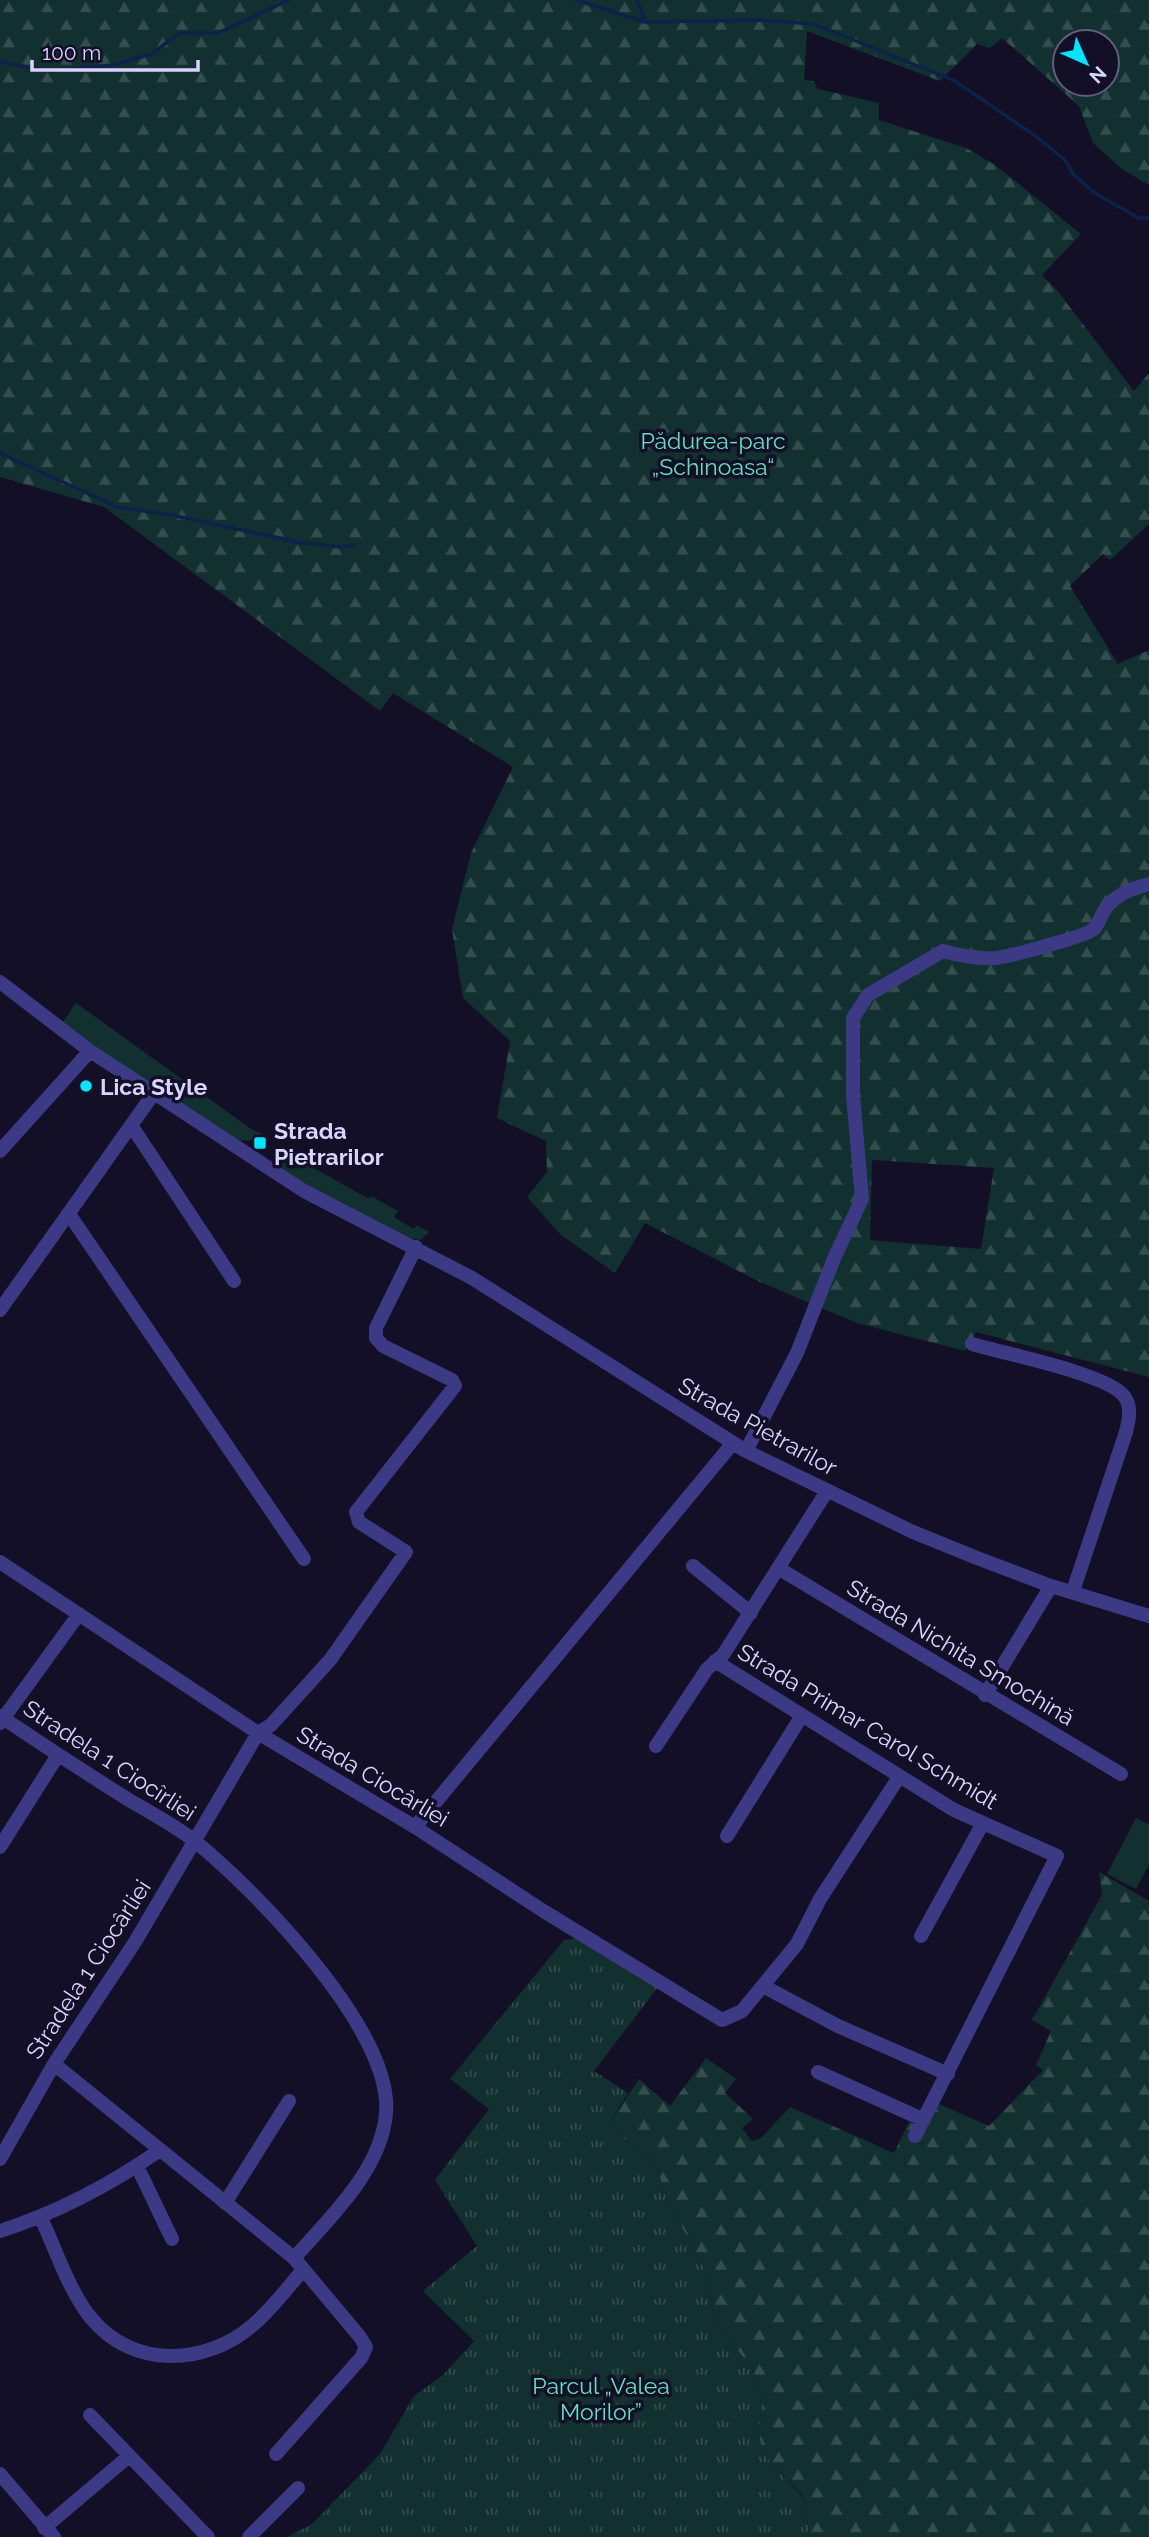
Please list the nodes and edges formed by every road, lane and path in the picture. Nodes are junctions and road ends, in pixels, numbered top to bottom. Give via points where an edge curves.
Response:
1 (1149, 884) edge
2 (0, 982) edge
3 (90, 1051) junction
4 (153, 1093) junction
5 (131, 1125) junction
6 (0, 1151) edge
7 (69, 1214) junction
8 (416, 1247) junction
9 (234, 1281) dead end
10 (0, 1310) edge
11 (972, 1344) dead end
12 (733, 1443) junction
13 (746, 1451) junction
14 (827, 1491) junction
15 (304, 1559) dead end
16 (0, 1562) edge
17 (693, 1566) dead end
18 (778, 1568) junction
19 (1051, 1586) junction
20 (1073, 1591) junction
21 (751, 1613) junction
22 (79, 1615) junction
23 (1149, 1616) edge
24 (715, 1661) junction
25 (985, 1695) junction
26 (801, 1717) junction
27 (1, 1720) edge
28 (258, 1733) junction
29 (656, 1746) dead end
30 (58, 1755) junction
31 (1121, 1774) dead end
32 (899, 1777) junction
33 (983, 1823) junction
34 (415, 1827) junction
35 (727, 1836) dead end
36 (195, 1841) junction
37 (0, 1847) edge
38 (921, 1936) dead end
39 (763, 1986) junction
40 (54, 2064) junction
41 (818, 2072) dead end
42 (948, 2074) junction
43 (289, 2101) dead end
44 (924, 2120) junction
45 (915, 2136) dead end
46 (160, 2150) junction
47 (0, 2159) edge
48 (137, 2166) junction
49 (225, 2203) junction
50 (41, 2218) junction
51 (0, 2231) edge
52 (172, 2239) dead end
53 (298, 2264) junction
54 (90, 2415) dead end
55 (276, 2454) dead end
56 (128, 2456) junction
57 (0, 2474) edge
58 (298, 2488) dead end
59 (49, 2533) edge
60 (205, 2536) edge
61 (249, 2537) edge

1 - 13 street via 1130,888 1106,907 1094,929 1072,940 999,958 943,951 868,995 853,1018 853,1095 862,1199 798,1352
2 - 3 street, Strada Pietrarilor
3 - 4 street, Strada Pietrarilor
3 - 6 street
4 - 5 street
4 - 8 street, Strada Pietrarilor via 303,1191
5 - 7 street
5 - 9 street
7 - 10 street
7 - 15 street
8 - 12 street, Strada Pietrarilor
8 - 28 street, Stradela 1 Ciocârliei via 376,1328 376,1338 383,1346 452,1380 455,1386 356,1512 359,1522 406,1552 330,1660 271,1725
11 - 20 street via 1090,1377 1115,1386 1126,1398 1130,1412 1126,1432
12 - 13 street, Strada Pietrarilor
12 - 34 street
13 - 14 street, Strada Pietrarilor
14 - 18 street
14 - 19 street, Strada Pietrarilor via 913,1532
16 - 22 street, Strada Ciocârliei
17 - 21 street, Strada Primar Carol Schmidt
18 - 21 street
18 - 25 street, Strada Nichita Smochină
19 - 20 street, Strada Pietrarilor
19 - 25 street
20 - 23 street, Strada Pietrarilor
21 - 24 street
22 - 27 street
22 - 28 street, Strada Ciocârliei
24 - 26 street, Strada Primar Carol Schmidt
24 - 29 street
25 - 31 street, Strada Nichita Smochină
26 - 32 street, Strada Primar Carol Schmidt
26 - 35 street
27 - 30 street, Stradela 1 Ciocîrliei
28 - 34 street, Strada Ciocârliei
28 - 36 street, Stradela 1 Ciocârliei
30 - 36 street, Stradela 1 Ciocîrliei
30 - 37 street
32 - 33 street, Strada Primar Carol Schmidt
32 - 39 street via 815,1907 797,1944
33 - 38 street
33 - 42 street, Strada Primar Carol Schmidt via 1057,1856
34 - 39 street, Strada Ciocârliei via 714,2017 727,2020
36 - 40 street, Stradela 1 Ciocârliei
36 - 53 street via 334,1988 375,2052 386,2091 386,2115 368,2166
39 - 42 street via 838,2026
40 - 46 street
40 - 47 street, Stradela 1 Ciocârliei
41 - 44 street
42 - 44 street, Strada Primar Carol Schmidt
43 - 49 street
44 - 45 street, Strada Primar Carol Schmidt
46 - 48 street
46 - 49 street
48 - 50 street
48 - 52 street
49 - 53 street
50 - 51 street
50 - 53 street via 89,2316 104,2332 156,2358 201,2352 251,2327
53 - 55 street via 366,2347 355,2366
54 - 56 street
56 - 59 street
56 - 60 street
57 - 59 street
58 - 61 street

